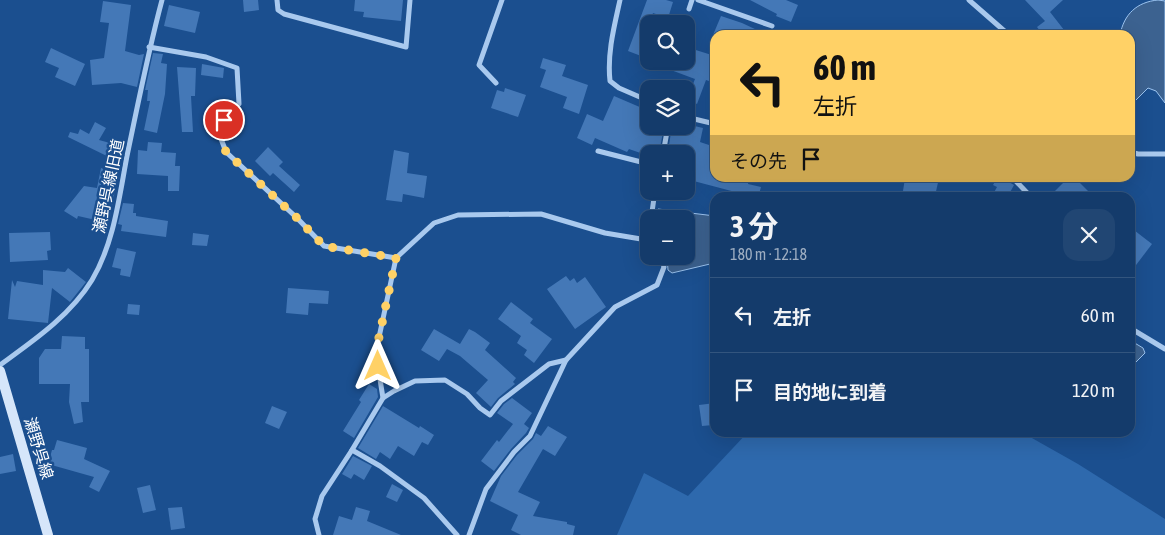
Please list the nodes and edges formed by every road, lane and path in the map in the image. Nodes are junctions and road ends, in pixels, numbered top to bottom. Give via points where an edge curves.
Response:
1 (162, 0) edge
2 (277, 0) edge
3 (410, 0) edge
4 (502, 0) edge
5 (620, 0) edge
6 (692, 0) edge
7 (698, 0) edge
8 (969, 0) edge
9 (689, 9) dead end
10 (772, 26) dead end
11 (1003, 30) edge
12 (149, 47) junction
13 (496, 83) dead end
14 (640, 97) edge
15 (695, 120) edge
16 (710, 123) edge
17 (598, 151) dead end
18 (1135, 153) edge
19 (1165, 154) edge
20 (640, 162) edge
21 (1017, 182) edge
22 (1026, 192) edge
23 (640, 239) edge
24 (396, 258) junction
25 (663, 265) edge
26 (1135, 331) edge
27 (1165, 349) edge
28 (566, 360) junction
29 (0, 365) edge
30 (0, 371) edge
31 (383, 398) junction
32 (352, 450) junction
33 (48, 535) edge
34 (319, 535) edge
35 (457, 535) edge
36 (470, 535) edge

1 - 12 street, 瀬野呉線旧道
2 - 3 street via 278,10 284,14 406,46
4 - 13 street via 479,65
5 - 14 street via 608,67 610,81
6 - 9 street
7 - 10 street
8 - 11 street
12 - 24 street via 206,57 237,68 239,104 224,120 220,136 226,152 324,246
12 - 29 street, 瀬野呉線旧道 via 112,233 98,270 84,292 48,330
15 - 16 street
17 - 20 street
18 - 19 street
21 - 22 street
23 - 24 street via 606,233 541,214 458,215 434,223
24 - 31 street via 378,342
25 - 28 street via 657,285 615,307
26 - 27 street
28 - 31 street via 549,364 501,401 490,415 467,394 444,380 415,381
28 - 36 street via 530,436 486,490
30 - 33 main road, 瀬野呉線
31 - 32 street
32 - 34 street via 322,496 316,519
32 - 35 street via 424,498

